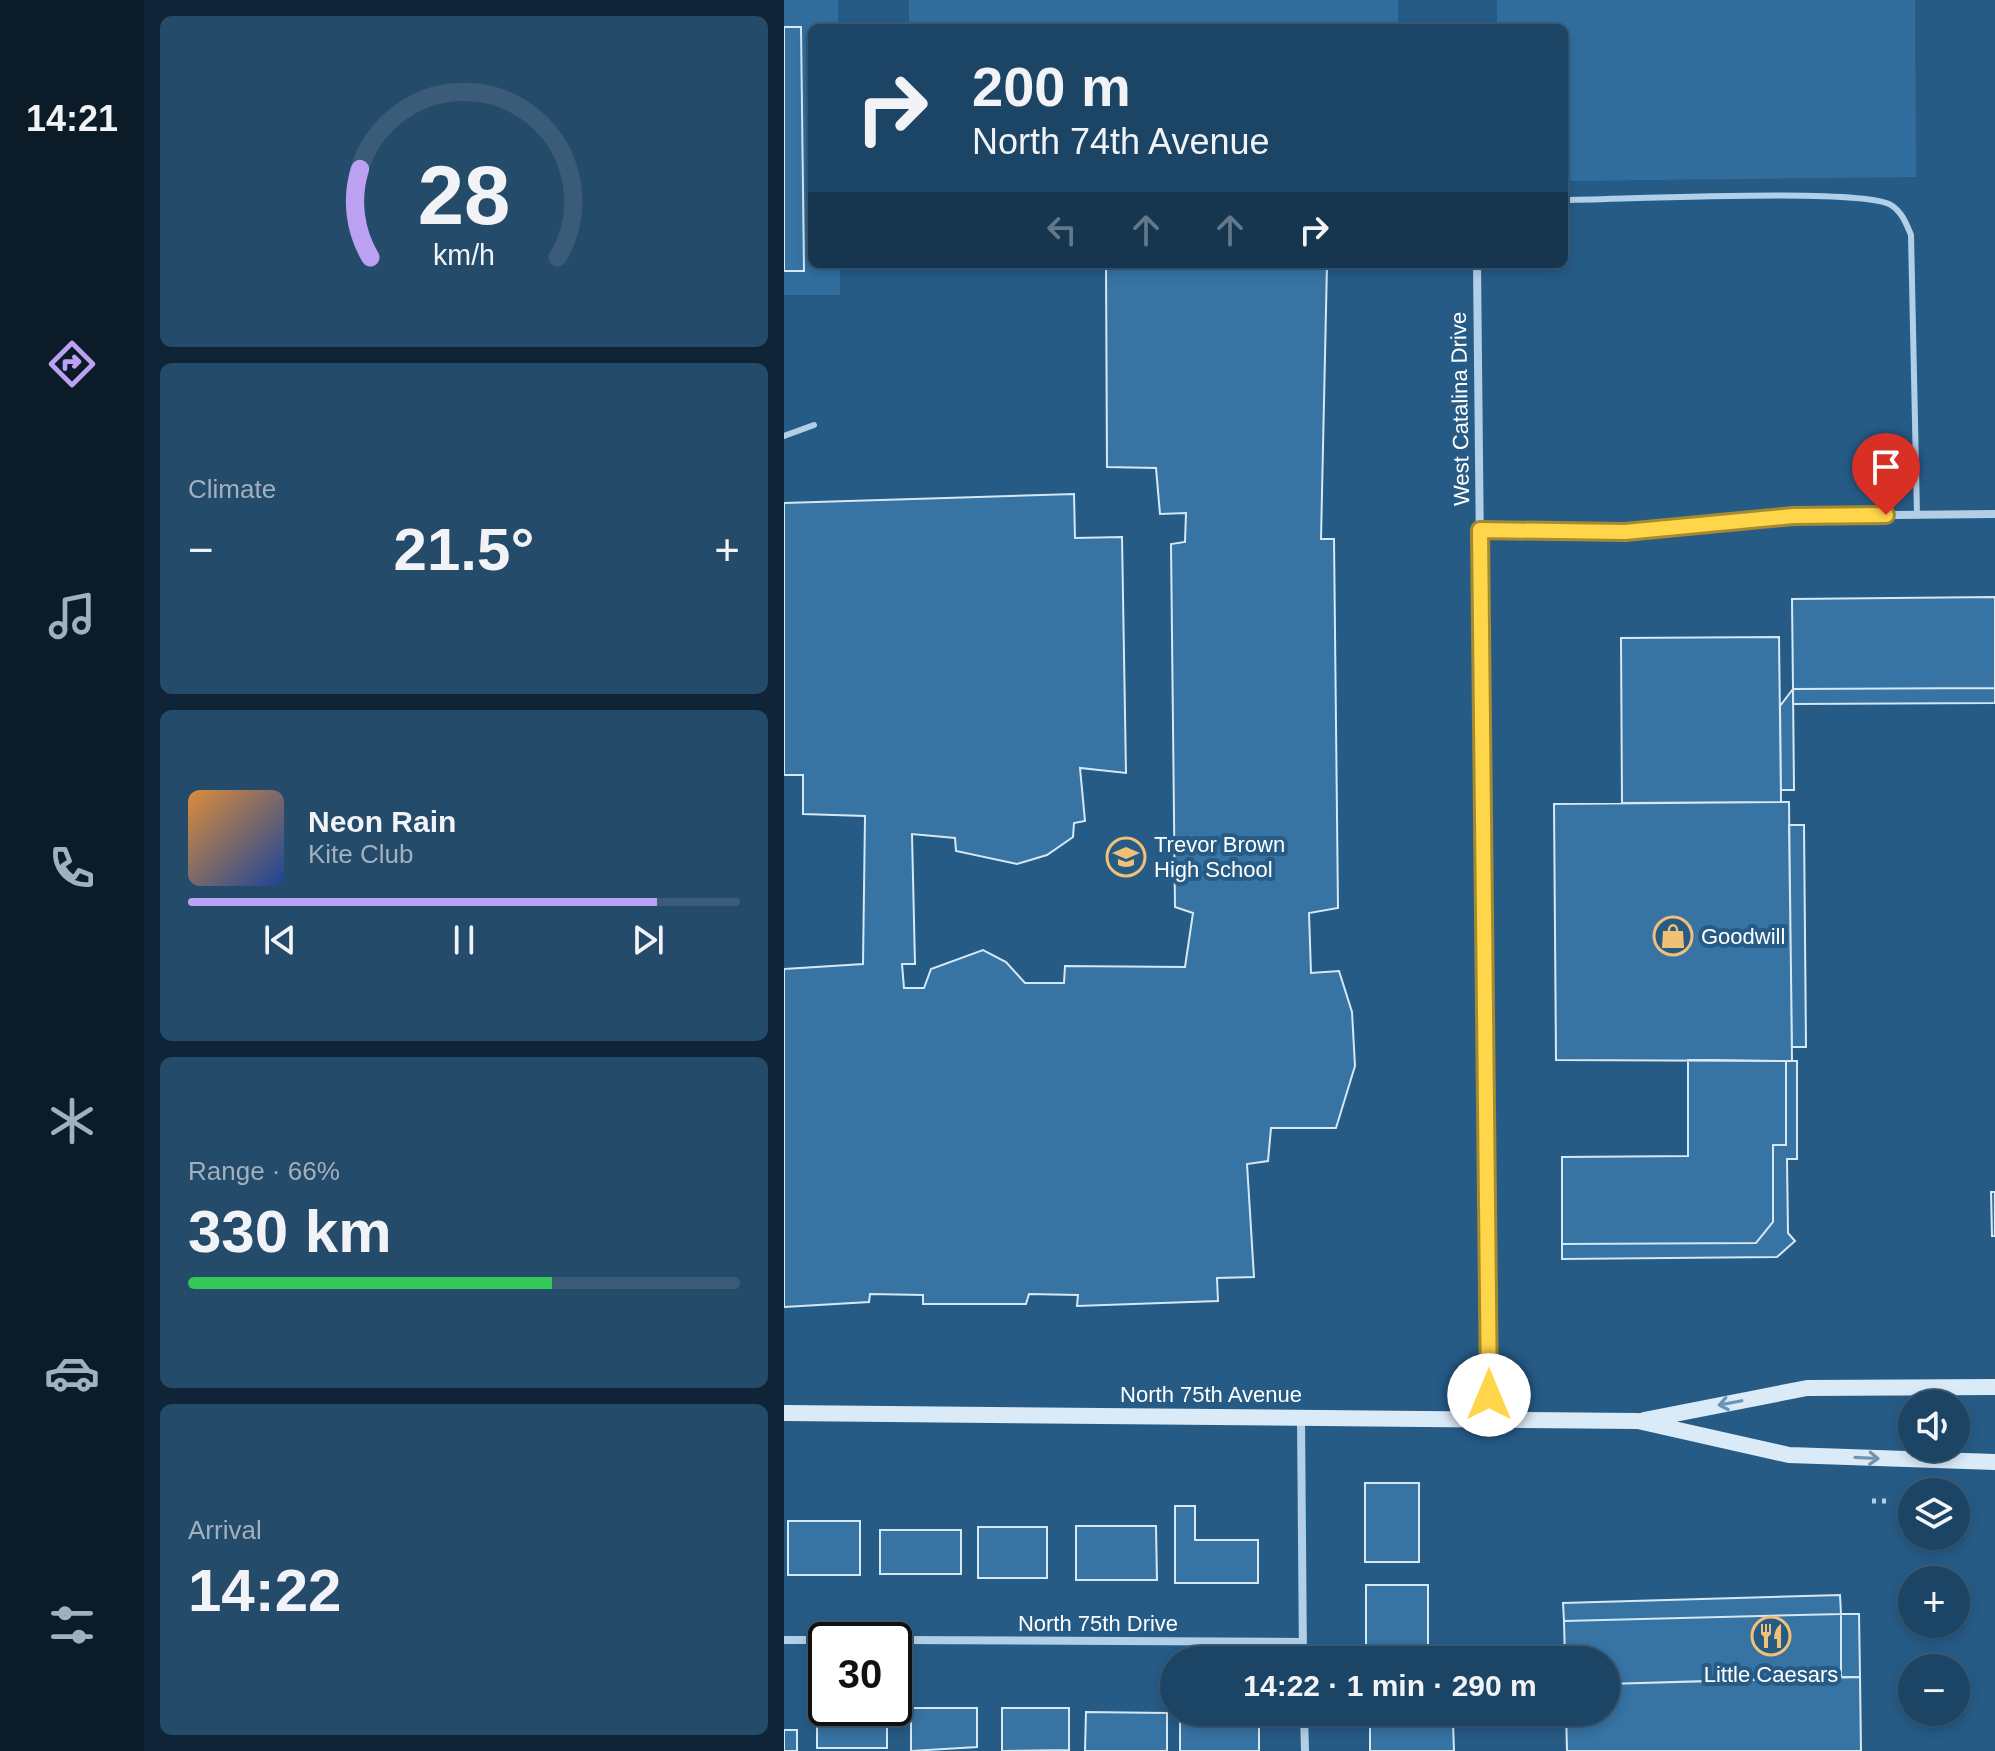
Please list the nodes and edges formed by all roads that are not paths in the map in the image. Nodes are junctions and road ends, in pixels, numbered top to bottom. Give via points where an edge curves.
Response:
1 (1568, 200) edge
2 (1477, 268) edge
3 (814, 425) dead end
4 (784, 436) edge
5 (1995, 514) edge
6 (1917, 515) junction
7 (1480, 530) junction
8 (1995, 1387) edge
9 (784, 1413) edge
10 (1301, 1417) junction
11 (1489, 1418) junction
12 (1638, 1421) junction
13 (1995, 1462) edge
14 (784, 1640) edge
15 (808, 1640) edge
16 (912, 1640) edge
17 (1302, 1642) junction
18 (1302, 1646) edge
19 (1304, 1726) edge
20 (1305, 1751) edge

1 - 6 lane via 1809,197 1891,205 1904,217 1911,235
2 - 7 street, West Catalina Drive
3 - 4 lane
5 - 6 street
6 - 7 street via 1793,516 1625,532
7 - 11 street, West Catalina Drive
8 -> 12 main road, North 75th Avenue via 1807,1388
9 - 10 main road, North 75th Avenue
10 - 11 main road, North 75th Avenue
10 - 17 street
11 - 12 main road, North 75th Avenue
12 -> 13 main road, North 75th Avenue via 1789,1455
14 - 15 street
16 - 17 street, North 75th Drive
17 - 18 street
19 - 20 street

